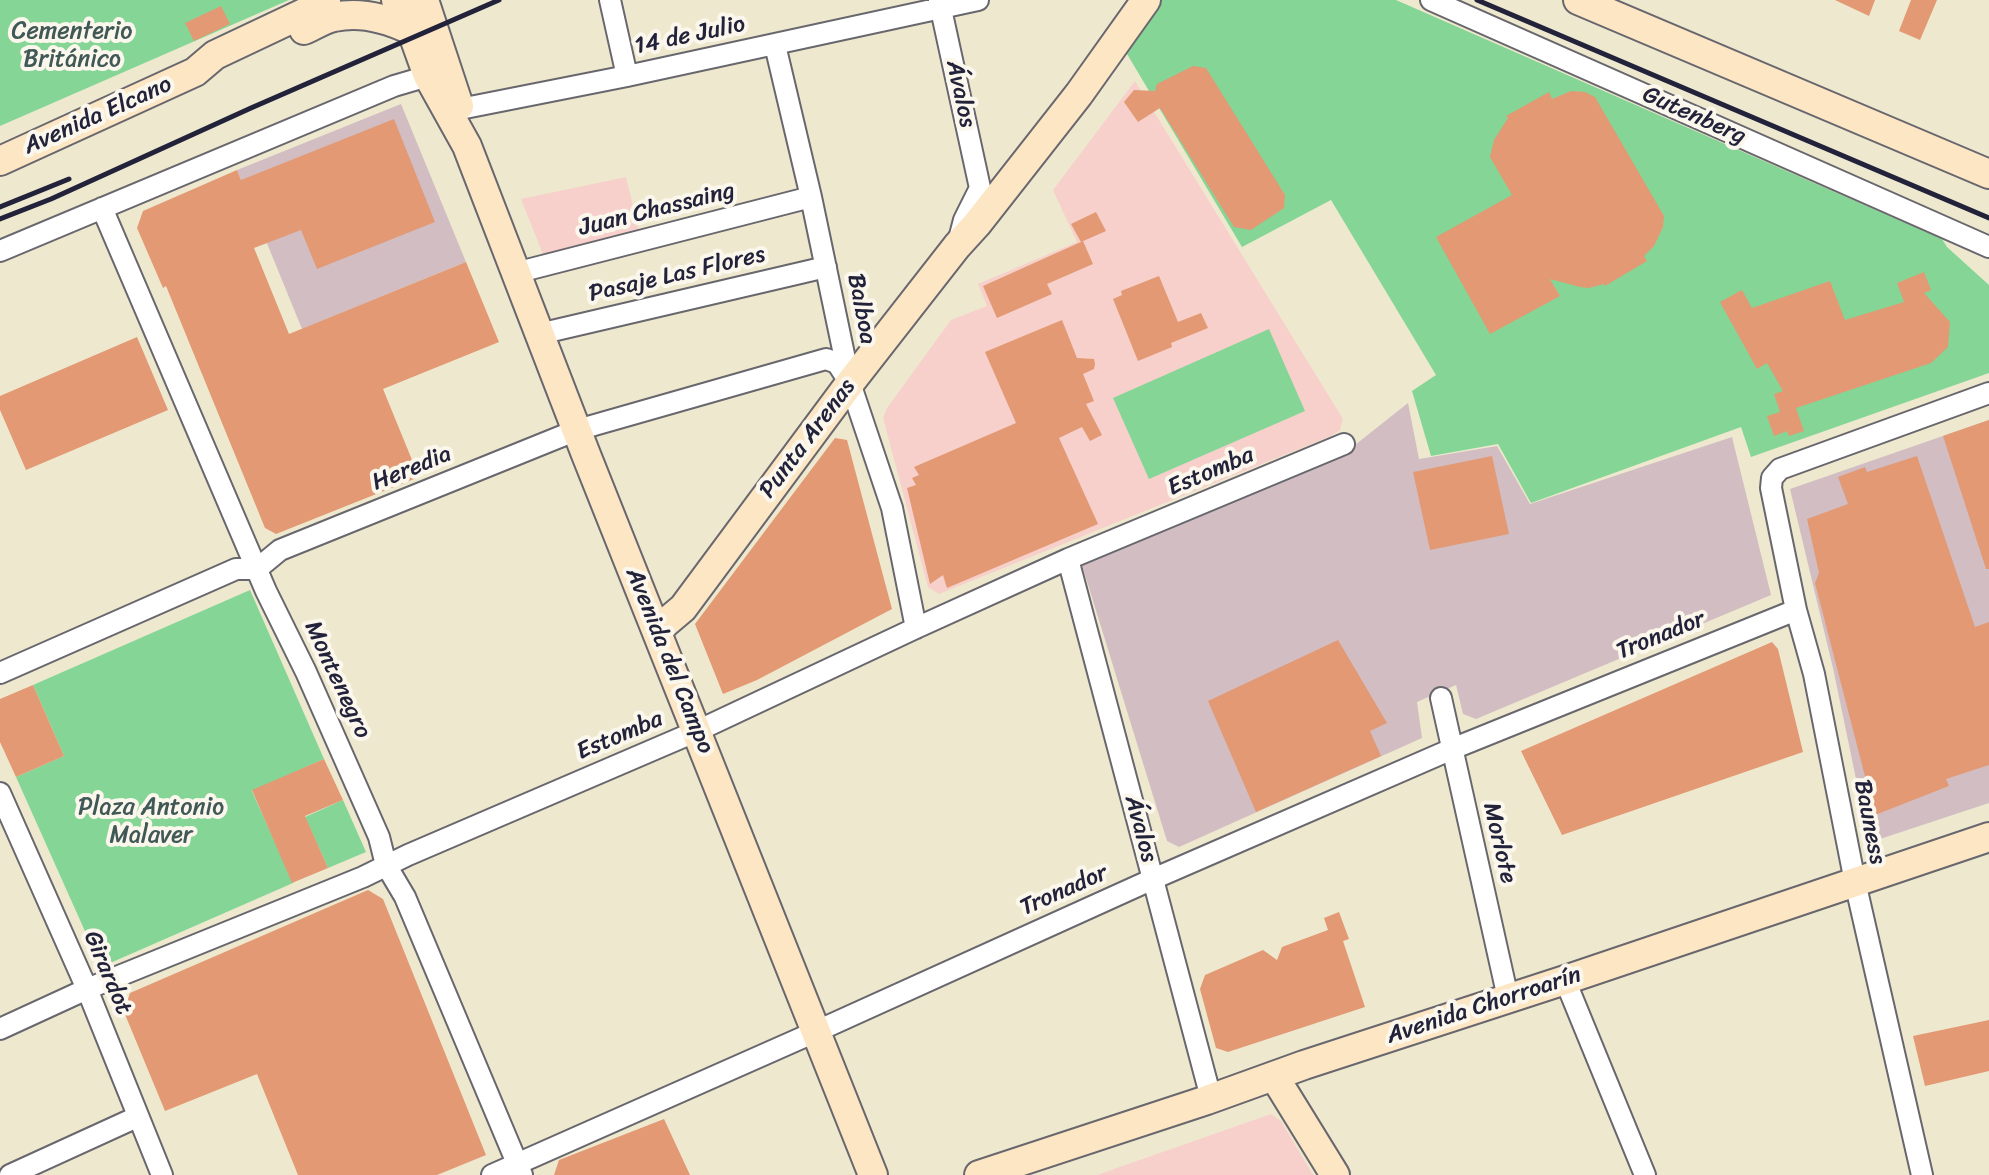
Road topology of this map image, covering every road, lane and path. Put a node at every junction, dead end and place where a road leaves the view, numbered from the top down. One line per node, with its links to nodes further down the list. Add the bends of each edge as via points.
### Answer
1 (357, 0): 10 (main road)
2 (396, 0): 11 (main road, Avenida del Campo)
3 (424, 0): 15 (main road, Avenida del Campo)
4 (610, 0): 14 (street)
5 (978, 0): 9 (street, 14 de Julio)
6 (1146, 0): 23 (main road, Punta Arenas, via 1070,106)
7 (1431, 0): 22 (street, Gutenberg)
8 (1578, 0): 18 (main road)
9 (940, 4): 12 (street, 14 de Julio); 19 (street, Ávalos)
10 (329, 8): 11 (main road, Avenida Elcano); 17 (main road, Avenida Elcano, via 308,11 215,55 195,72)
11 (411, 30): 13 (main road, Avenida del Campo)
12 (775, 45): 14 (street, 14 de Julio); 20 (street, Balboa)
13 (428, 76): 16 (main road, Avenida del Campo); 21 (street)
14 (627, 76): 15 (street, 14 de Julio)
15 (460, 109): 16 (main road, Avenida del Campo)
16 (467, 146): 28 (main road, Avenida del Campo)
17 (0, 161)
18 (1989, 174)
19 (980, 188): 23 (street, Punta Arenas)
20 (811, 197): 27 (street, Balboa); 28 (street, Juan Chassaing)
21 (102, 208): 25 (street); 35 (street, Montenegro)
22 (1957, 232): 24 (street, Gutenberg); 26 (street, Gutenberg)
23 (957, 246): 30 (main road, Punta Arenas)
24 (1989, 247)
25 (0, 251)
26 (1989, 261)
27 (826, 267): 29 (street, Pasaje Las Flores); 30 (street, Balboa)
28 (515, 273): 29 (main road, Avenida del Campo)
29 (539, 334): 32 (main road, Avenida del Campo)
30 (850, 383): 32 (street, Heredia, via 837,363 826,359); 37 (street, Balboa, via 892,508); 38 (main road, Punta Arenas, via 683,608)
31 (1989, 393): 36 (street, Bauness, via 1780,469 1771,488)
32 (577, 430): 35 (street, Heredia, via 280,550); 38 (main road, Avenida del Campo)
33 (1344, 444): 34 (street, Estomba)
34 (1068, 559): 37 (street, Estomba); 46 (street, Ávalos)
35 (257, 569): 39 (street, Heredia, via 236,569); 45 (street, Montenegro, via 379,837)
36 (1796, 610): 42 (street, Tronador); 47 (street, Bauness, via 1814,674)
37 (916, 628): 41 (street, Estomba)
38 (657, 630): 41 (main road, Avenida del Campo)
39 (0, 673)
40 (1441, 698): 42 (street, Morlote)
41 (697, 731): 45 (street, Estomba); 52 (main road, Avenida del Campo)
42 (1452, 749): 46 (street, Tronador); 50 (street, Morlote)
43 (0, 793): 49 (street, Girardot)
44 (1989, 837): 47 (main road, Avenida Chorroarín)
45 (386, 865): 49 (street, Estomba); 56 (street, Montenegro, via 405,897)
46 (1153, 879): 52 (street, Tronador); 54 (street, Ávalos)
47 (1855, 882): 48 (main road, Avenida Chorroarín); 64 (street, Bauness)
48 (1565, 980): 50 (main road, Avenida Chorroarín); 63 (street)
49 (87, 989): 51 (street, Estomba); 55 (street, Girardot)
50 (1508, 998): 53 (main road, Avenida Chorroarín)
51 (0, 1029)
52 (815, 1032): 56 (street, Tronador); 60 (main road, Avenida del Campo)
53 (1274, 1076): 54 (main road, Avenida Chorroarín); 62 (main road)
54 (1211, 1098): 61 (main road, Avenida Chorroarín)
55 (137, 1117): 57 (street); 58 (street, Girardot)
56 (519, 1170): 59 (street, Tronador)
57 (10, 1175)
58 (162, 1175)
59 (492, 1175)
60 (873, 1175)
61 (979, 1175)
62 (1335, 1175)
63 (1645, 1175)
64 (1922, 1175)

